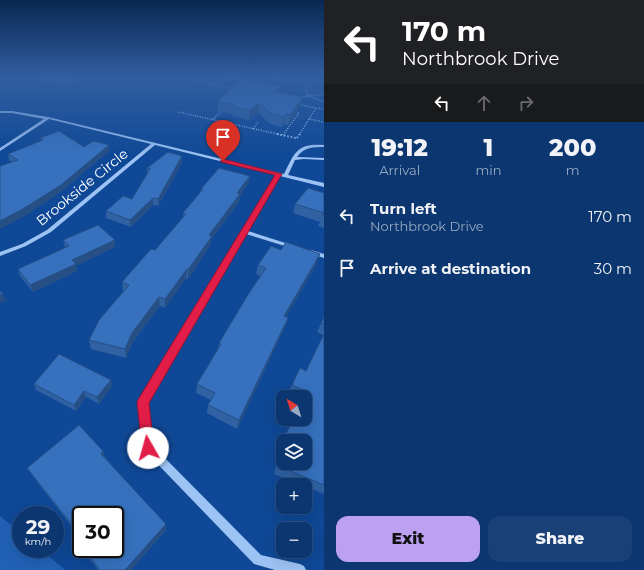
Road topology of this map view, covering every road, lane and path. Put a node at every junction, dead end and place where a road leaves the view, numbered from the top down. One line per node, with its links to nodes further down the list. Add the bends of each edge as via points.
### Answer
1 (296, 104): 2 (path)
2 (316, 108): 3 (path); 9 (path)
3 (324, 109)
4 (0, 112): 8 (street)
5 (178, 112): 10 (path)
6 (221, 112): 10 (path)
7 (296, 112): 16 (path, via 299,113)
8 (48, 118): 19 (street); 21 (street)
9 (309, 119): 12 (path); 17 (path)
10 (212, 120): 13 (path)
11 (258, 122): 14 (path)
12 (324, 122)
13 (231, 124): 14 (path); 15 (path)
14 (253, 128): 16 (path)
15 (224, 132)
16 (283, 135): 17 (path)
17 (296, 138): 18 (path)
18 (302, 142)
19 (154, 144): 24 (street); 28 (street, Brookside Circle, via 49,231 24,245)
20 (324, 146): 22 (street, via 305,147 299,150)
21 (0, 150)
22 (294, 159): 23 (street); 25 (street)
23 (324, 159)
24 (279, 174): 25 (street); 27 (street)
25 (285, 176): 26 (street)
26 (324, 186)
27 (244, 232): 29 (street); 30 (street, via 143,402 148,448 258,560)
28 (0, 254)
29 (324, 256)
30 (300, 570)

